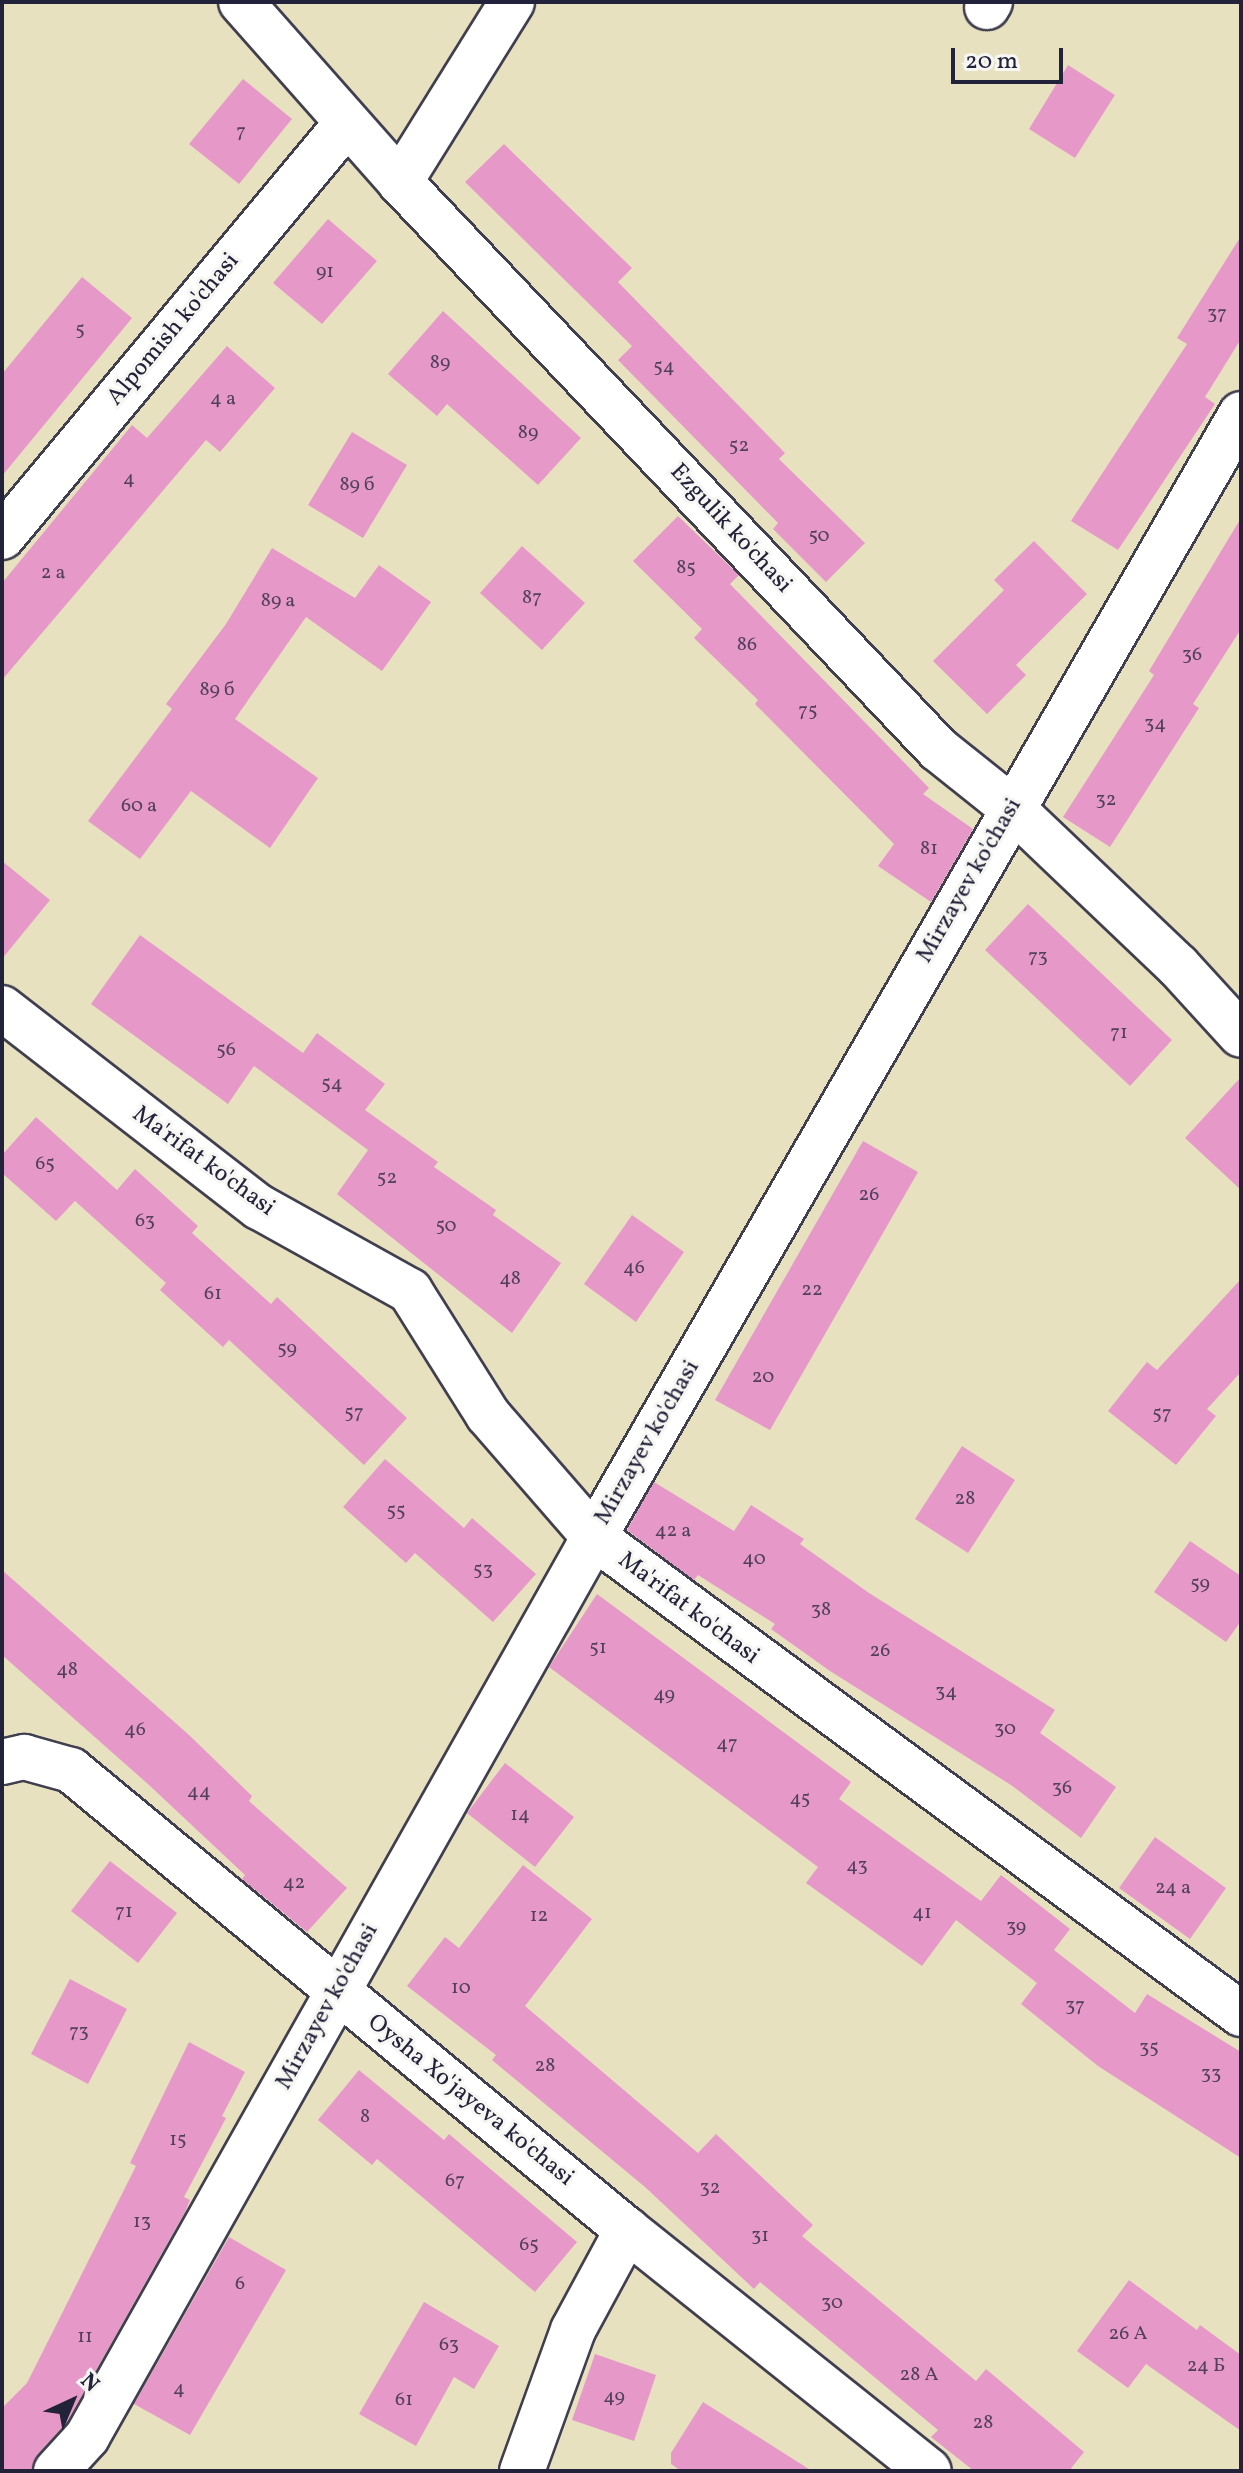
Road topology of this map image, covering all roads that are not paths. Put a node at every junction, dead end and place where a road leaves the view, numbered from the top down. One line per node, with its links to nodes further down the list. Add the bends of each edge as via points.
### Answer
1 (241, 2): 3 (street, Ezgulik ko'chasi)
2 (512, 2): 4 (street)
3 (346, 124): 4 (street, Ezgulik ko'chasi); 6 (street, Alpomish ko'chasi)
4 (400, 182): 7 (street, Ezgulik ko'chasi, via 938,749)
5 (1241, 414): 7 (street, Mirzayev ko'chasi)
6 (2, 537)
7 (1012, 808): 9 (street, Ezgulik ko'chasi, via 1178,966); 10 (street, Mirzayev ko'chasi)
8 (2, 1008): 10 (street, Ma'rifat ko'chasi, via 259,1207 410,1291 488,1415)
9 (1241, 1035)
10 (594, 1537): 12 (street, Mirzayev ko'chasi); 13 (street, Ma'rifat ko'chasi)
11 (2, 1762): 12 (street, Oysha Xo'jayeva ko'chasi, via 24,1757 71,1770)
12 (336, 1992): 14 (street, Oysha Xo'jayeva ko'chasi); 15 (street, Mirzayev ko'chasi, via 87,2437)
13 (1241, 2014)
14 (627, 2230): 16 (street, via 573,2330); 17 (street, Oysha Xo'jayeva ko'chasi)
15 (56, 2471)
16 (522, 2471)
17 (929, 2471)

